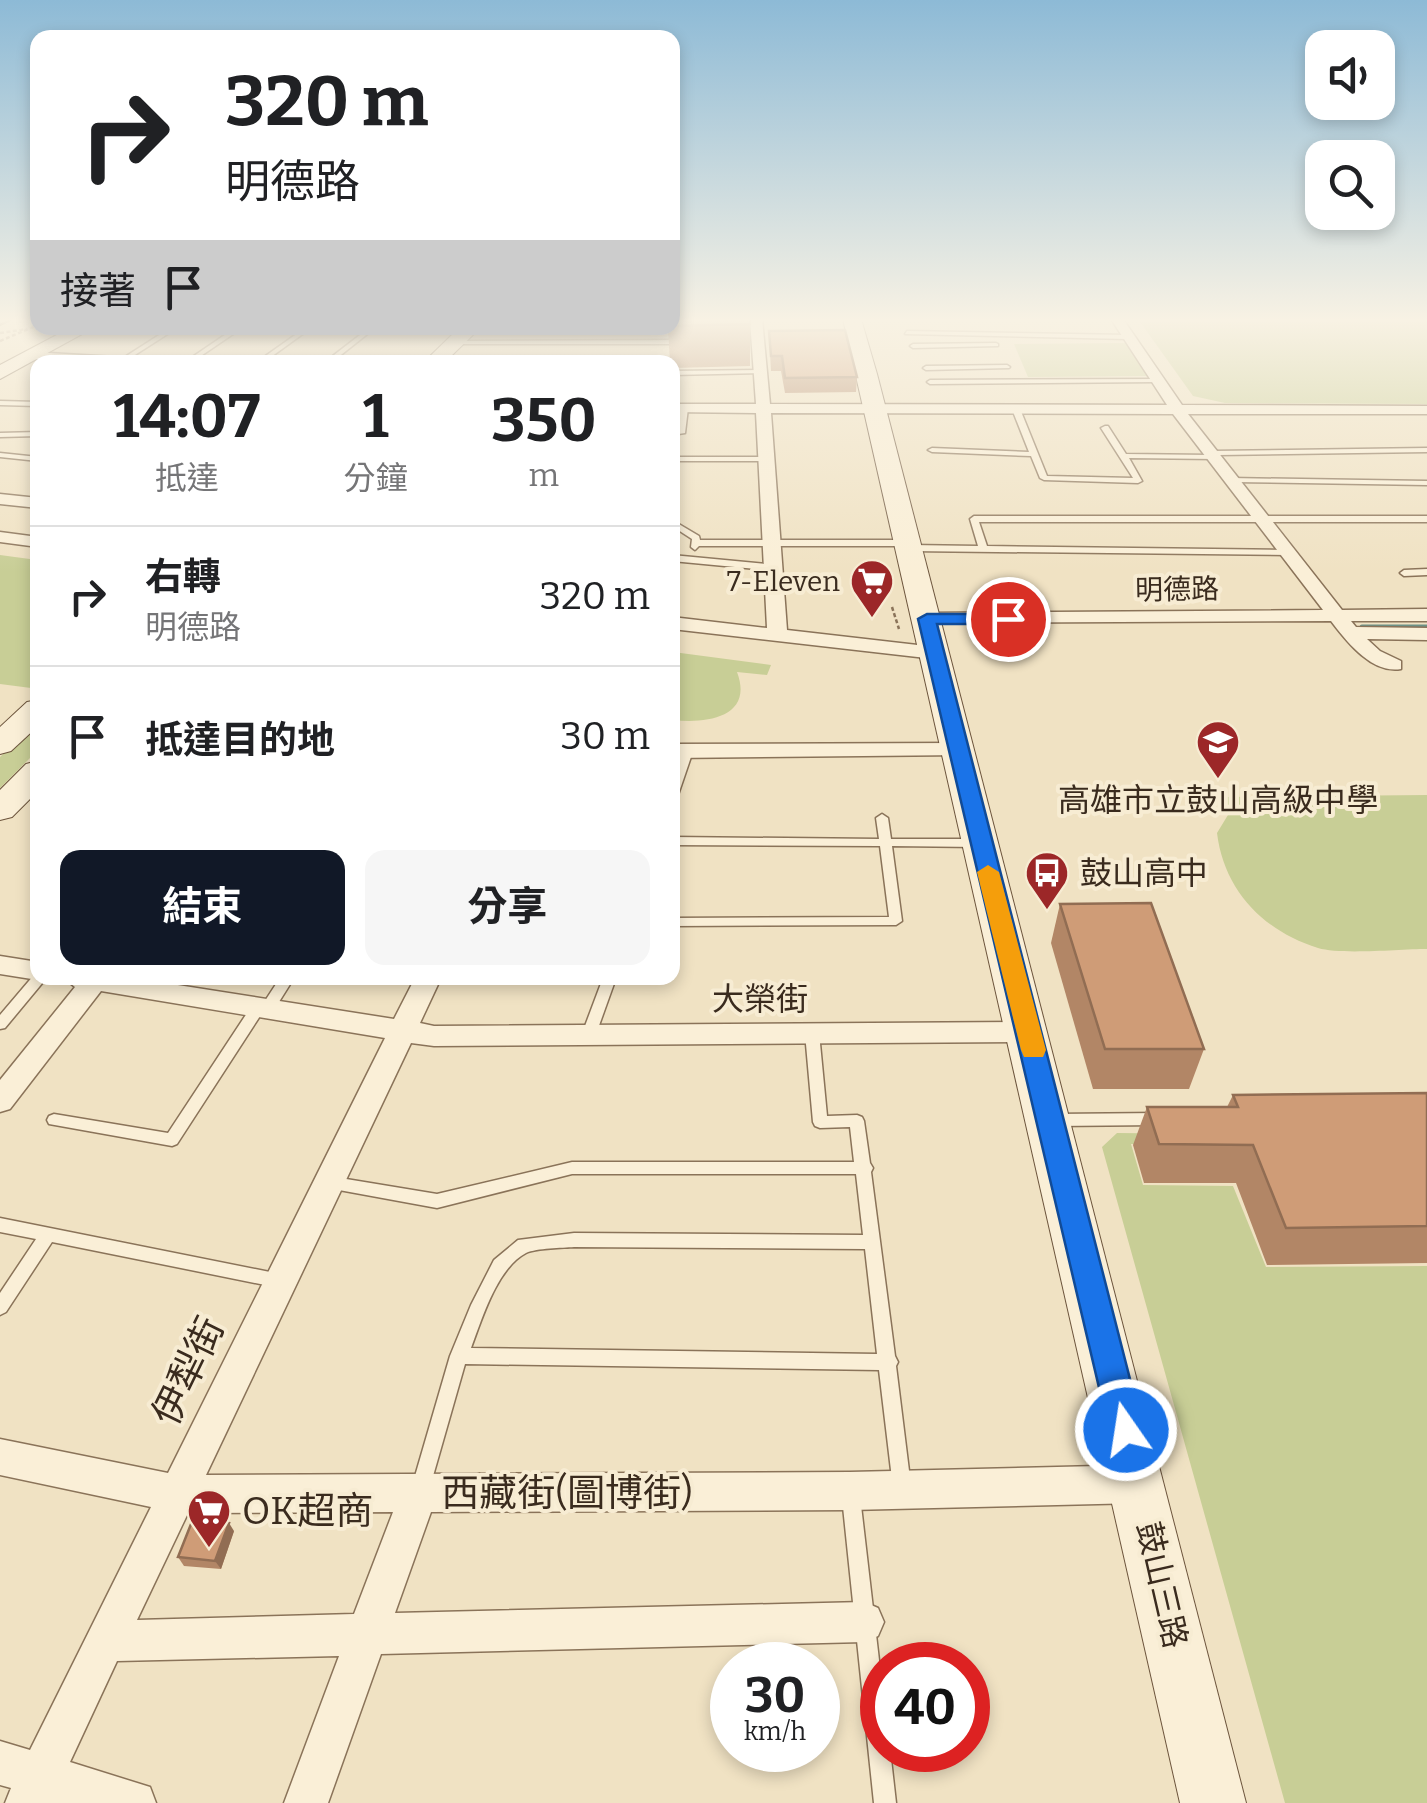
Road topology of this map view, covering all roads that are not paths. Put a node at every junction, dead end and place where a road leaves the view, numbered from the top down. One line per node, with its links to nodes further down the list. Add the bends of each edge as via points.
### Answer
1 (764, 403): 5 (street)
2 (875, 403): 6 (street, 鼓山三路)
3 (1173, 403): 8 (street)
4 (680, 408): 5 (street)
5 (765, 408): 6 (street); 21 (street)
6 (876, 408): 7 (street); 33 (street, 鼓山三路)
7 (1016, 409): 8 (street); 15 (lane)
8 (1178, 410): 9 (street); 17 (street)
9 (1427, 410)
10 (1105, 428): 18 (lane)
11 (30, 435): 12 (lane)
12 (0, 438)
13 (932, 450): 15 (lane)
14 (1427, 450): 17 (lane)
15 (1034, 454): 18 (lane, via 1044,478 1138,481)
16 (0, 455): 19 (lane)
17 (1215, 455): 18 (lane); 22 (street)
18 (1124, 456)
19 (30, 458)
20 (680, 459): 21 (lane)
21 (766, 459): 32 (street)
22 (1232, 480): 23 (lane); 27 (street)
23 (1427, 483)
24 (0, 499): 25 (street)
25 (30, 502)
26 (1427, 519): 27 (lane)
27 (1262, 520): 34 (lane, via 974,519); 35 (street)
28 (680, 527): 31 (lane)
29 (0, 538): 30 (street)
30 (30, 541)
31 (696, 543): 32 (lane); 37 (lane)
32 (774, 543): 33 (lane); 38 (street)
33 (909, 545): 34 (lane); 43 (street, 鼓山三路)
34 (983, 549): 35 (lane)
35 (1288, 552): 42 (street)
36 (680, 559): 37 (lane)
37 (694, 560): 38 (lane)
38 (776, 568): 47 (street)
39 (1427, 572): 40 (lane)
40 (1404, 573)
41 (1427, 614): 42 (street, 明德路)
42 (1335, 615): 43 (street, 明德路); 45 (street)
43 (927, 619): 48 (street, 鼓山三路)
44 (680, 625): 47 (street)
45 (1350, 633): 46 (street); 49 (street)
46 (1427, 634)
47 (777, 636): 48 (street)
48 (936, 653): 52 (street, 鼓山三路)
49 (1394, 665)
50 (30, 716): 51 (street)
51 (0, 744)
52 (956, 750): 53 (street); 59 (street, 鼓山三路)
53 (680, 751)
54 (30, 779): 55 (street)
55 (0, 809)
56 (882, 818): 57 (lane)
57 (885, 840): 58 (lane); 59 (lane); 60 (lane, via 896,921)
58 (680, 841)
59 (980, 843): 72 (street, 鼓山三路)
60 (680, 922)
61 (0, 965): 62 (street)
62 (30, 972)
63 (30, 985): 70 (lane)
64 (82, 985): 75 (street)
65 (168, 985): 69 (street, 大榮街)
66 (281, 985): 69 (lane)
67 (425, 985): 71 (street, 伊犁街)
68 (607, 985): 74 (lane)
69 (263, 1008): 71 (street, 大榮街); 77 (lane, via 172,1140)
70 (0, 1024)
71 (402, 1031): 74 (street, 大榮街); 80 (street, 伊犁街)
72 (1029, 1032): 73 (street, 大榮街); 78 (street, 鼓山三路)
73 (812, 1033): 74 (street, 大榮街); 79 (lane, via 820,1122 857,1121)
74 (589, 1034)
75 (0, 1101)
76 (1170, 1119): 78 (lane)
77 (54, 1120)
78 (1051, 1120): 89 (street, 鼓山三路)
79 (865, 1168): 80 (lane, via 572,1168 437,1200); 83 (lane)
80 (328, 1182): 84 (street, 伊犁街)
81 (0, 1224): 82 (lane)
82 (47, 1236): 84 (lane); 85 (lane)
83 (871, 1242): 86 (lane, via 524,1245 500,1265); 87 (lane)
84 (280, 1281): 92 (street, 伊犁街)
85 (0, 1307)
86 (459, 1356): 87 (lane); 93 (lane)
87 (888, 1362): 90 (lane)
88 (0, 1457): 92 (street, 西藏街(圖博街))
89 (1139, 1484): 90 (street, 西藏街(圖博街)); 101 (street, 鼓山三路)
90 (902, 1490): 91 (street, 西藏街(圖博街))
91 (850, 1491): 93 (street, 西藏街(圖博街)); 94 (lane)
92 (176, 1494): 93 (street, 西藏街(圖博街)); 96 (street, 伊犁街)
93 (418, 1495): 95 (street)
94 (864, 1622): 95 (street); 100 (lane)
95 (370, 1632): 96 (street); 99 (street)
96 (105, 1641): 97 (street, 伊犁街)
97 (23, 1780): 98 (street)
98 (134, 1803)
99 (306, 1803)
100 (884, 1803)
101 (1214, 1803)

